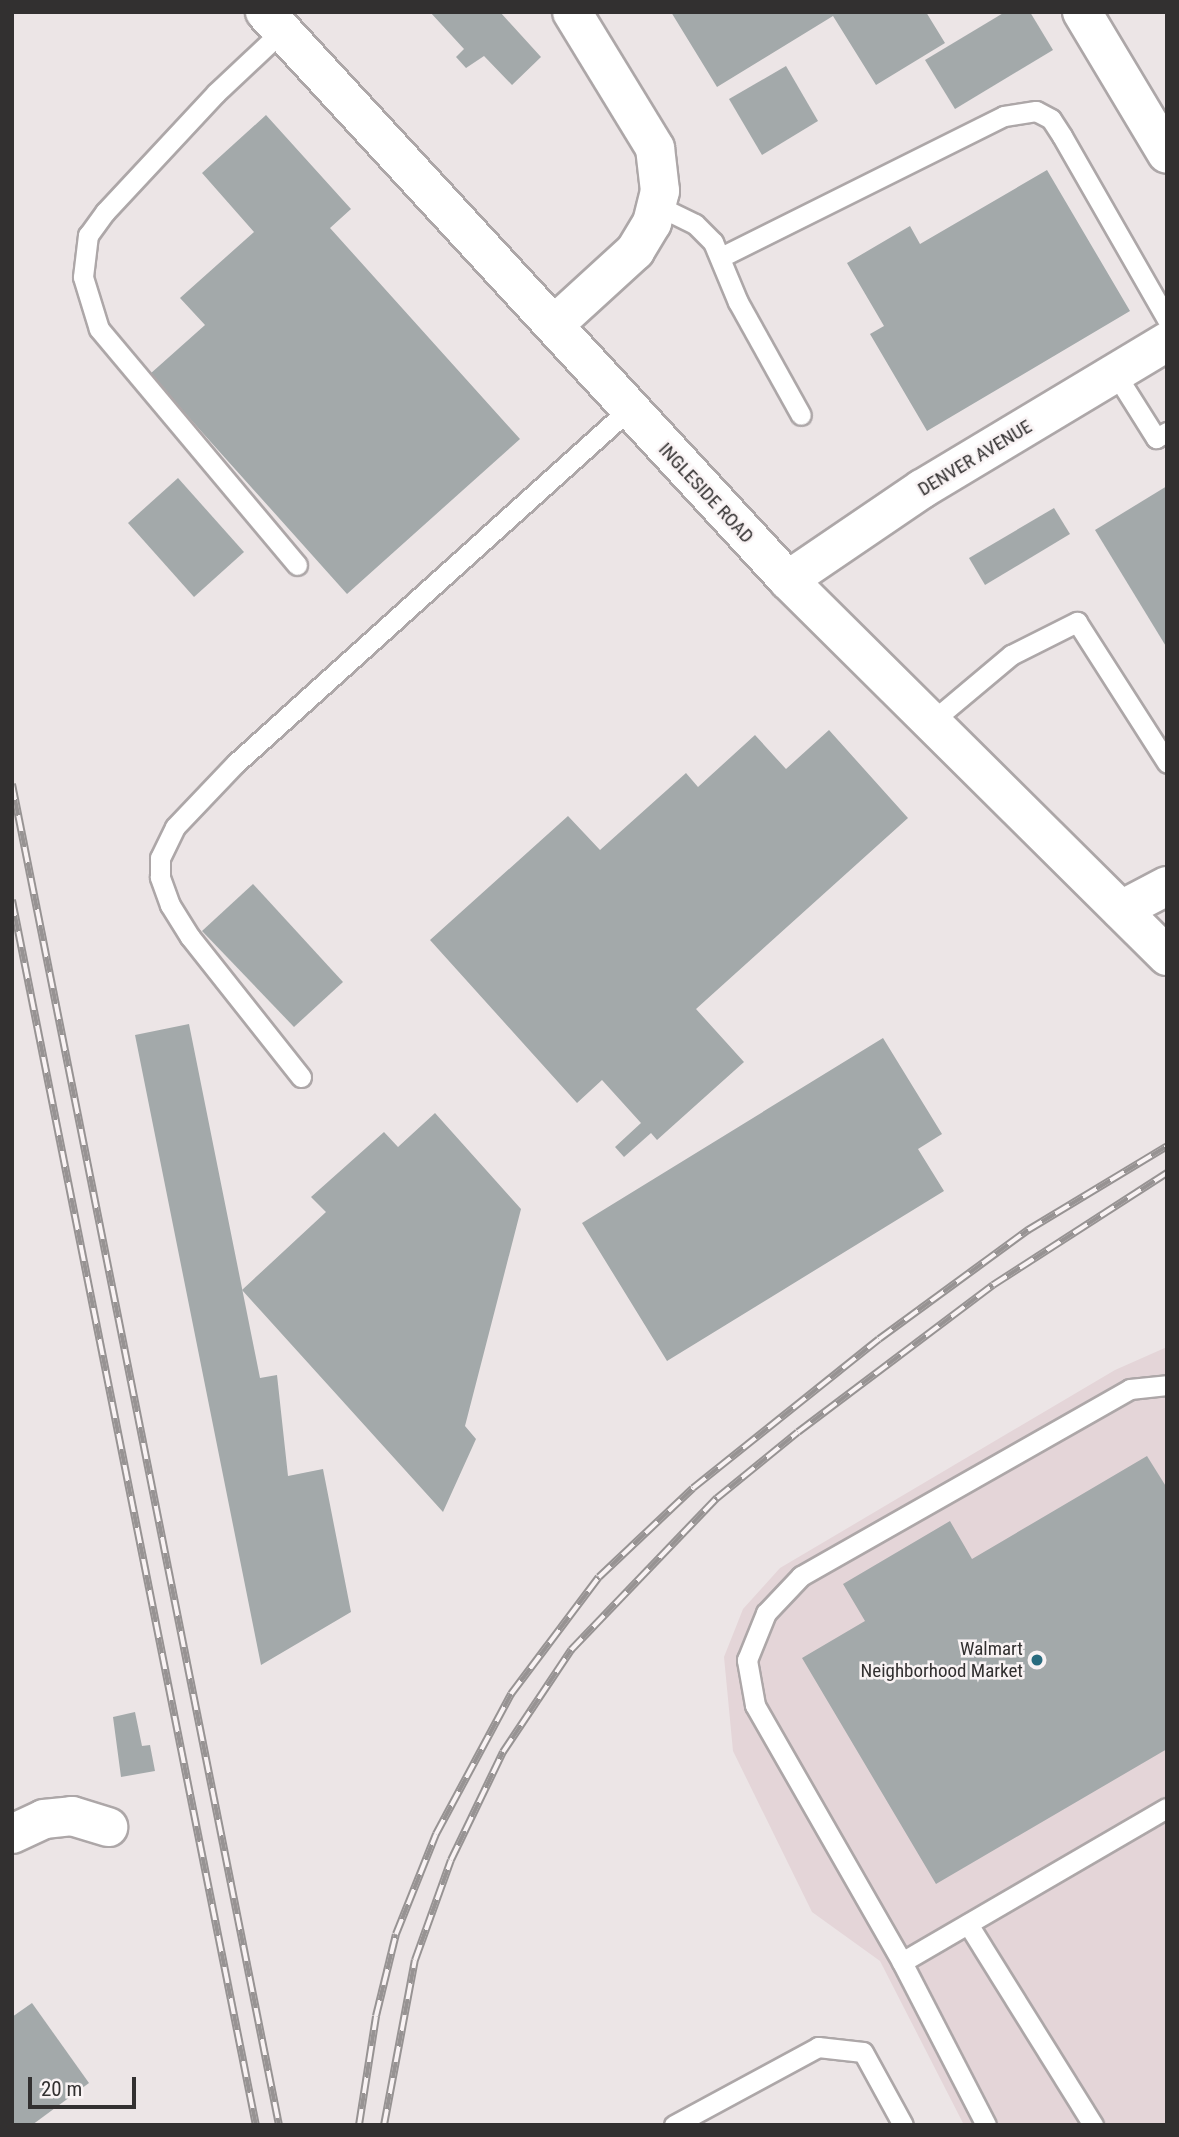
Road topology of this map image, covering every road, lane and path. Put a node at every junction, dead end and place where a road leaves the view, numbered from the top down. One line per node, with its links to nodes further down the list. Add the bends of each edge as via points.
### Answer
1 (572, 12): 5 (street, via 655,148 660,191)
2 (1082, 12): 4 (street)
3 (274, 21): 8 (street, INGLESIDE ROAD); 14 (lane, via 216,93 105,212 88,235 83,277 99,328)
4 (1167, 154)
5 (656, 205): 6 (lane, via 695,224); 8 (street, via 635,251)
6 (721, 257): 7 (lane, via 1004,117 1036,110 1051,119 1062,136); 12 (lane, via 738,302)
7 (1167, 319)
8 (554, 325): 11 (street, INGLESIDE ROAD)
9 (1167, 342): 10 (street, DENVER AVENUE)
10 (1115, 373): 13 (lane, via 1156,438); 15 (street, DENVER AVENUE, via 922,489)
11 (628, 410): 15 (street, INGLESIDE ROAD); 21 (lane, via 236,763 175,827 160,858 160,877 170,905)
12 (801, 415)
13 (1167, 432)
14 (297, 565)
15 (788, 580): 16 (street, INGLESIDE ROAD)
16 (930, 723): 17 (lane, via 1011,655 1077,622); 19 (street, INGLESIDE ROAD)
17 (1167, 763)
18 (1167, 886): 19 (street)
19 (1121, 910): 20 (street, INGLESIDE ROAD)
20 (1167, 956)
21 (301, 1077)
22 (1167, 1385): 27 (lane, via 1130,1389 860,1542 802,1576 766,1613 747,1660 755,1705)
23 (1167, 1808): 26 (lane)
24 (108, 1827): 25 (street, via 72,1816 44,1819)
25 (12, 1834)
26 (968, 1924): 27 (lane); 31 (lane)
27 (902, 1962): 30 (lane)
28 (674, 2125): 29 (lane, via 818,2047 863,2052)
29 (903, 2125)
30 (986, 2125)
31 (1093, 2125)

